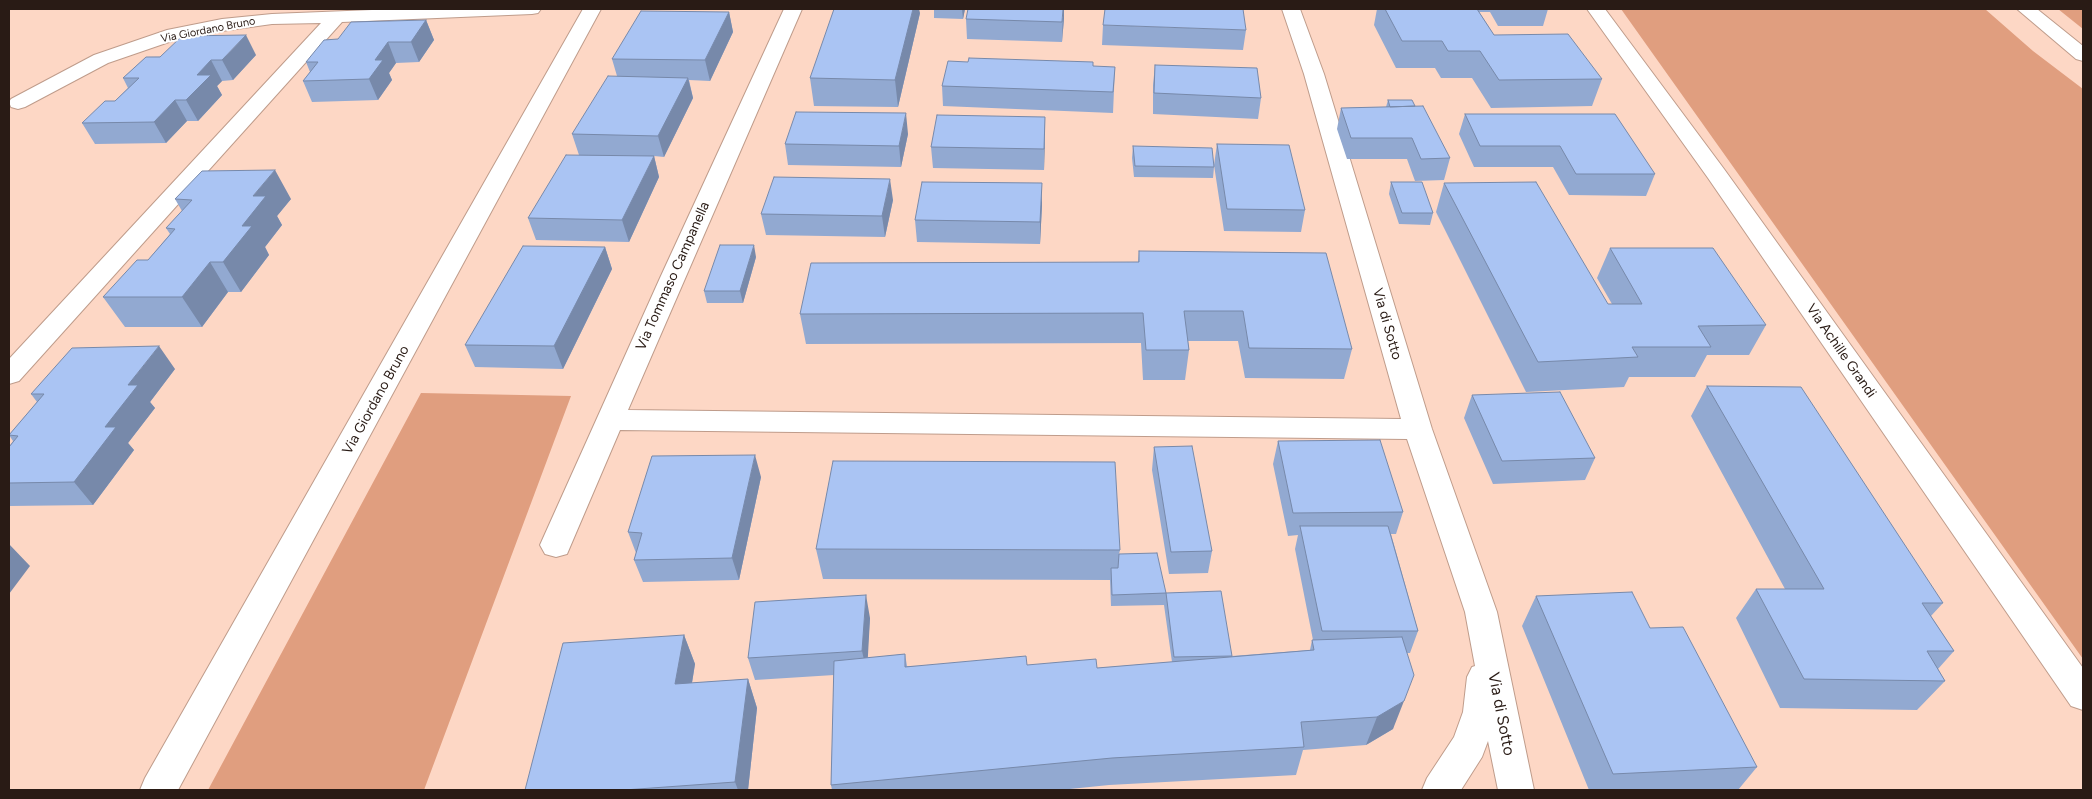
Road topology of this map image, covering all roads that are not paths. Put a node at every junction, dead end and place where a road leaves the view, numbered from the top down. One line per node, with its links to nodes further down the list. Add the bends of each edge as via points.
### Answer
1 (532, 9): 7 (street, Via Giordano Bruno)
2 (592, 9): 16 (street, Via Giordano Bruno)
3 (793, 9): 11 (street, Via Tommaso Campanella)
4 (1291, 9): 12 (street, Via di Sotto, via 1314,74)
5 (1596, 9): 15 (street, Via Achille Grandi)
6 (2026, 9): 8 (street)
7 (337, 16): 9 (street, Via Giordano Bruno, via 272,18 168,36 101,59); 10 (street)
8 (2083, 55)
9 (18, 103)
10 (9, 375)
11 (610, 420): 12 (street); 13 (street, Via Tommaso Campanella)
12 (1418, 429): 14 (street, Via di Sotto, via 1481,612)
13 (556, 545)
14 (1486, 638): 17 (street, Via di Sotto, via 1481,712 1469,745); 18 (street, Via di Sotto)
15 (2083, 694)
16 (158, 790)
17 (1440, 790)
18 (1516, 790)

